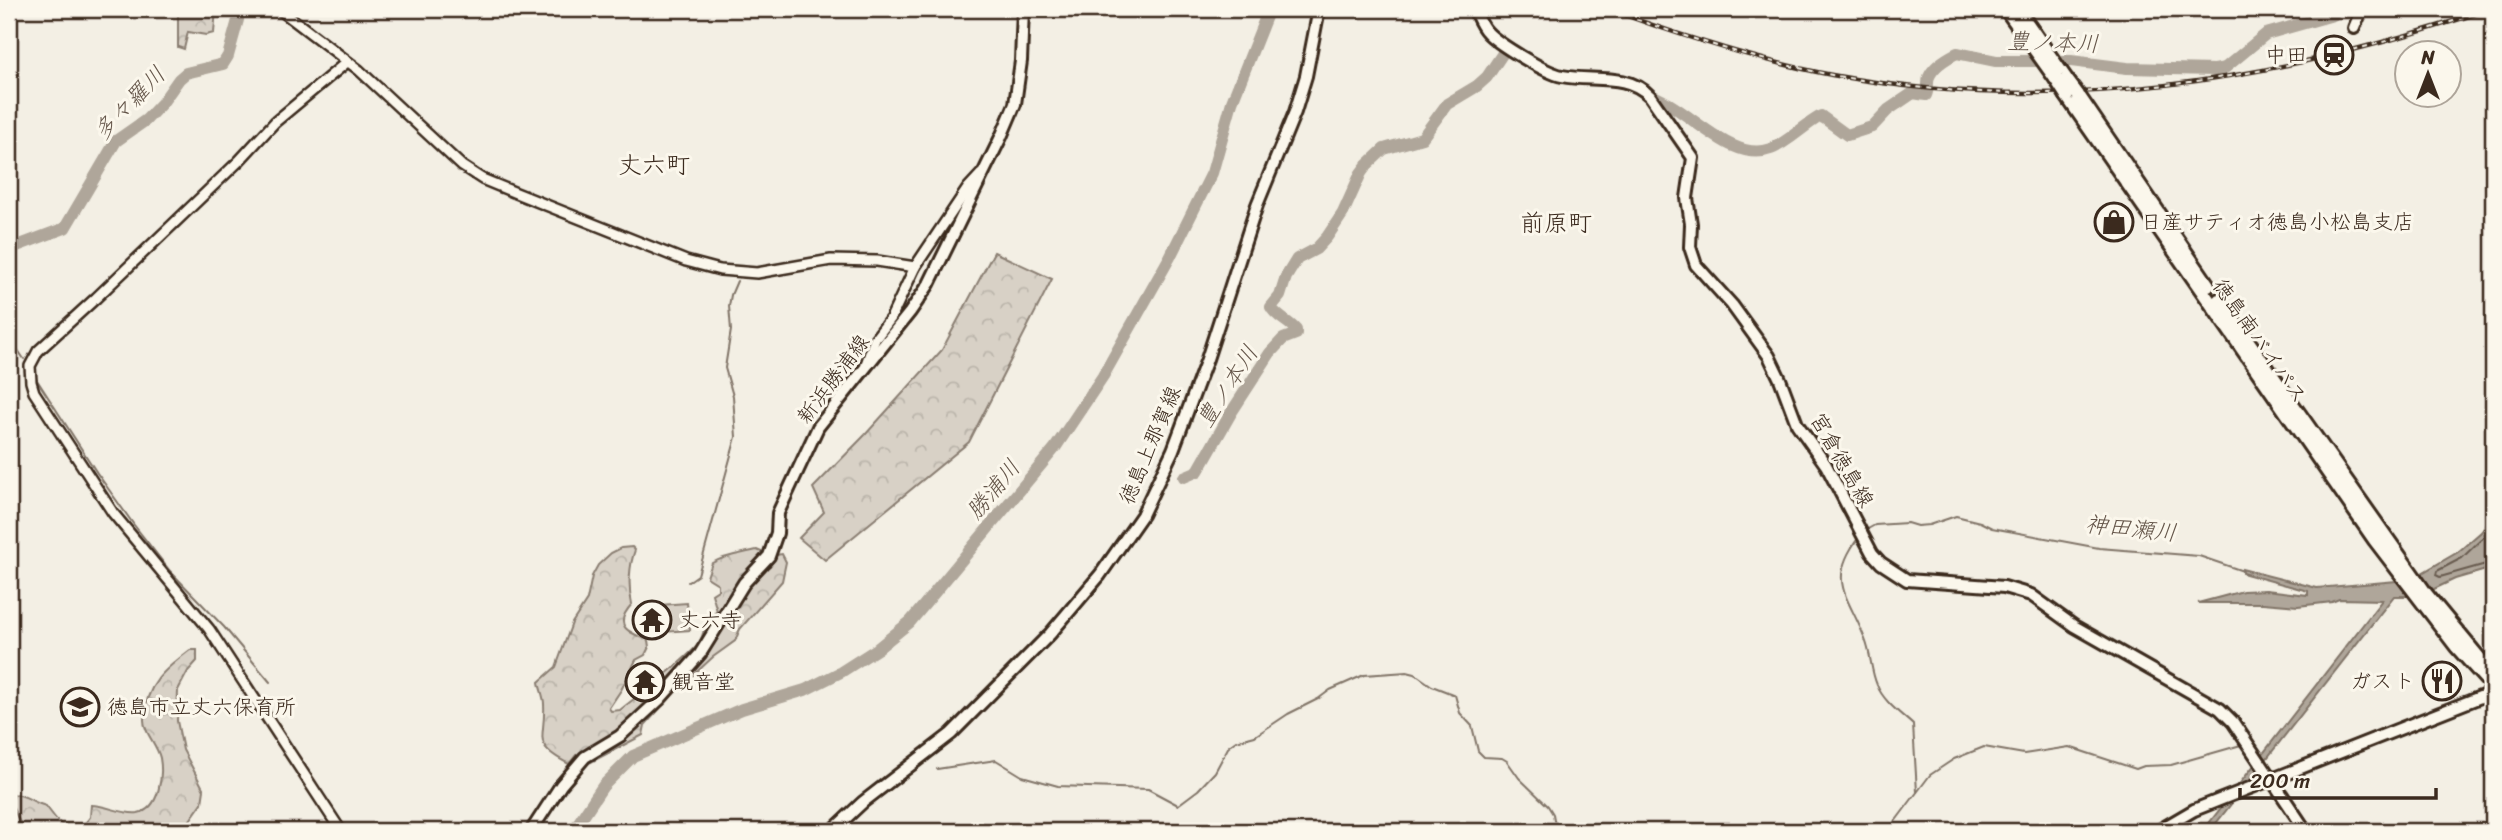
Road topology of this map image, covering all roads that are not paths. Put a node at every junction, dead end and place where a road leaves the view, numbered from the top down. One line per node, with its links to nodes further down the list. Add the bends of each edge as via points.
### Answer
1 (279, 9): 9 (street)
2 (1023, 9): 11 (main road, 新浜勝浦線, via 1015,104)
3 (1319, 9): 20 (main road, 徳島上那賀線, via 1295,112 1257,205 1173,450 1142,515 1050,634 951,734)
4 (1474, 9): 17 (main road, 宮倉徳島線, via 1489,34 1542,68 1560,76 1619,80 1650,96 1693,158 1687,198 1690,247 1696,265 1769,356 1797,424 1881,563 1907,580 2004,587 2031,595 2220,709)
5 (2006, 9): 10 (highway, 徳島南バイパス)
6 (2017, 9): 10 (highway, 徳島南バイパス)
7 (2359, 9): 8 (main road)
8 (2354, 28)
9 (347, 62): 12 (street, via 439,147 482,179 704,267 757,272 851,259); 18 (street, via 275,122 38,351 30,366 34,392 113,513 209,629)
10 (2061, 79): 14 (highway, 徳島南バイパス, bridge)
11 (985, 171): 12 (street, via 968,188); 13 (main road, 新浜勝浦線, via 929,284)
12 (915, 267): 13 (street, via 891,318 875,339)
13 (865, 367): 19 (main road, 新浜勝浦線, via 818,427 778,513 769,556 744,583 707,645 620,736 585,757)
14 (2421, 595): 15 (highway, 徳島南バイパス); 16 (highway, 徳島南バイパス)
15 (2493, 674)
16 (2493, 690): 17 (main road)
17 (2272, 781): 21 (main road, via 2194,810); 22 (main road, 宮倉徳島線)
18 (341, 831)
19 (531, 831)
20 (832, 831)
21 (2158, 831)
22 (2306, 831)

